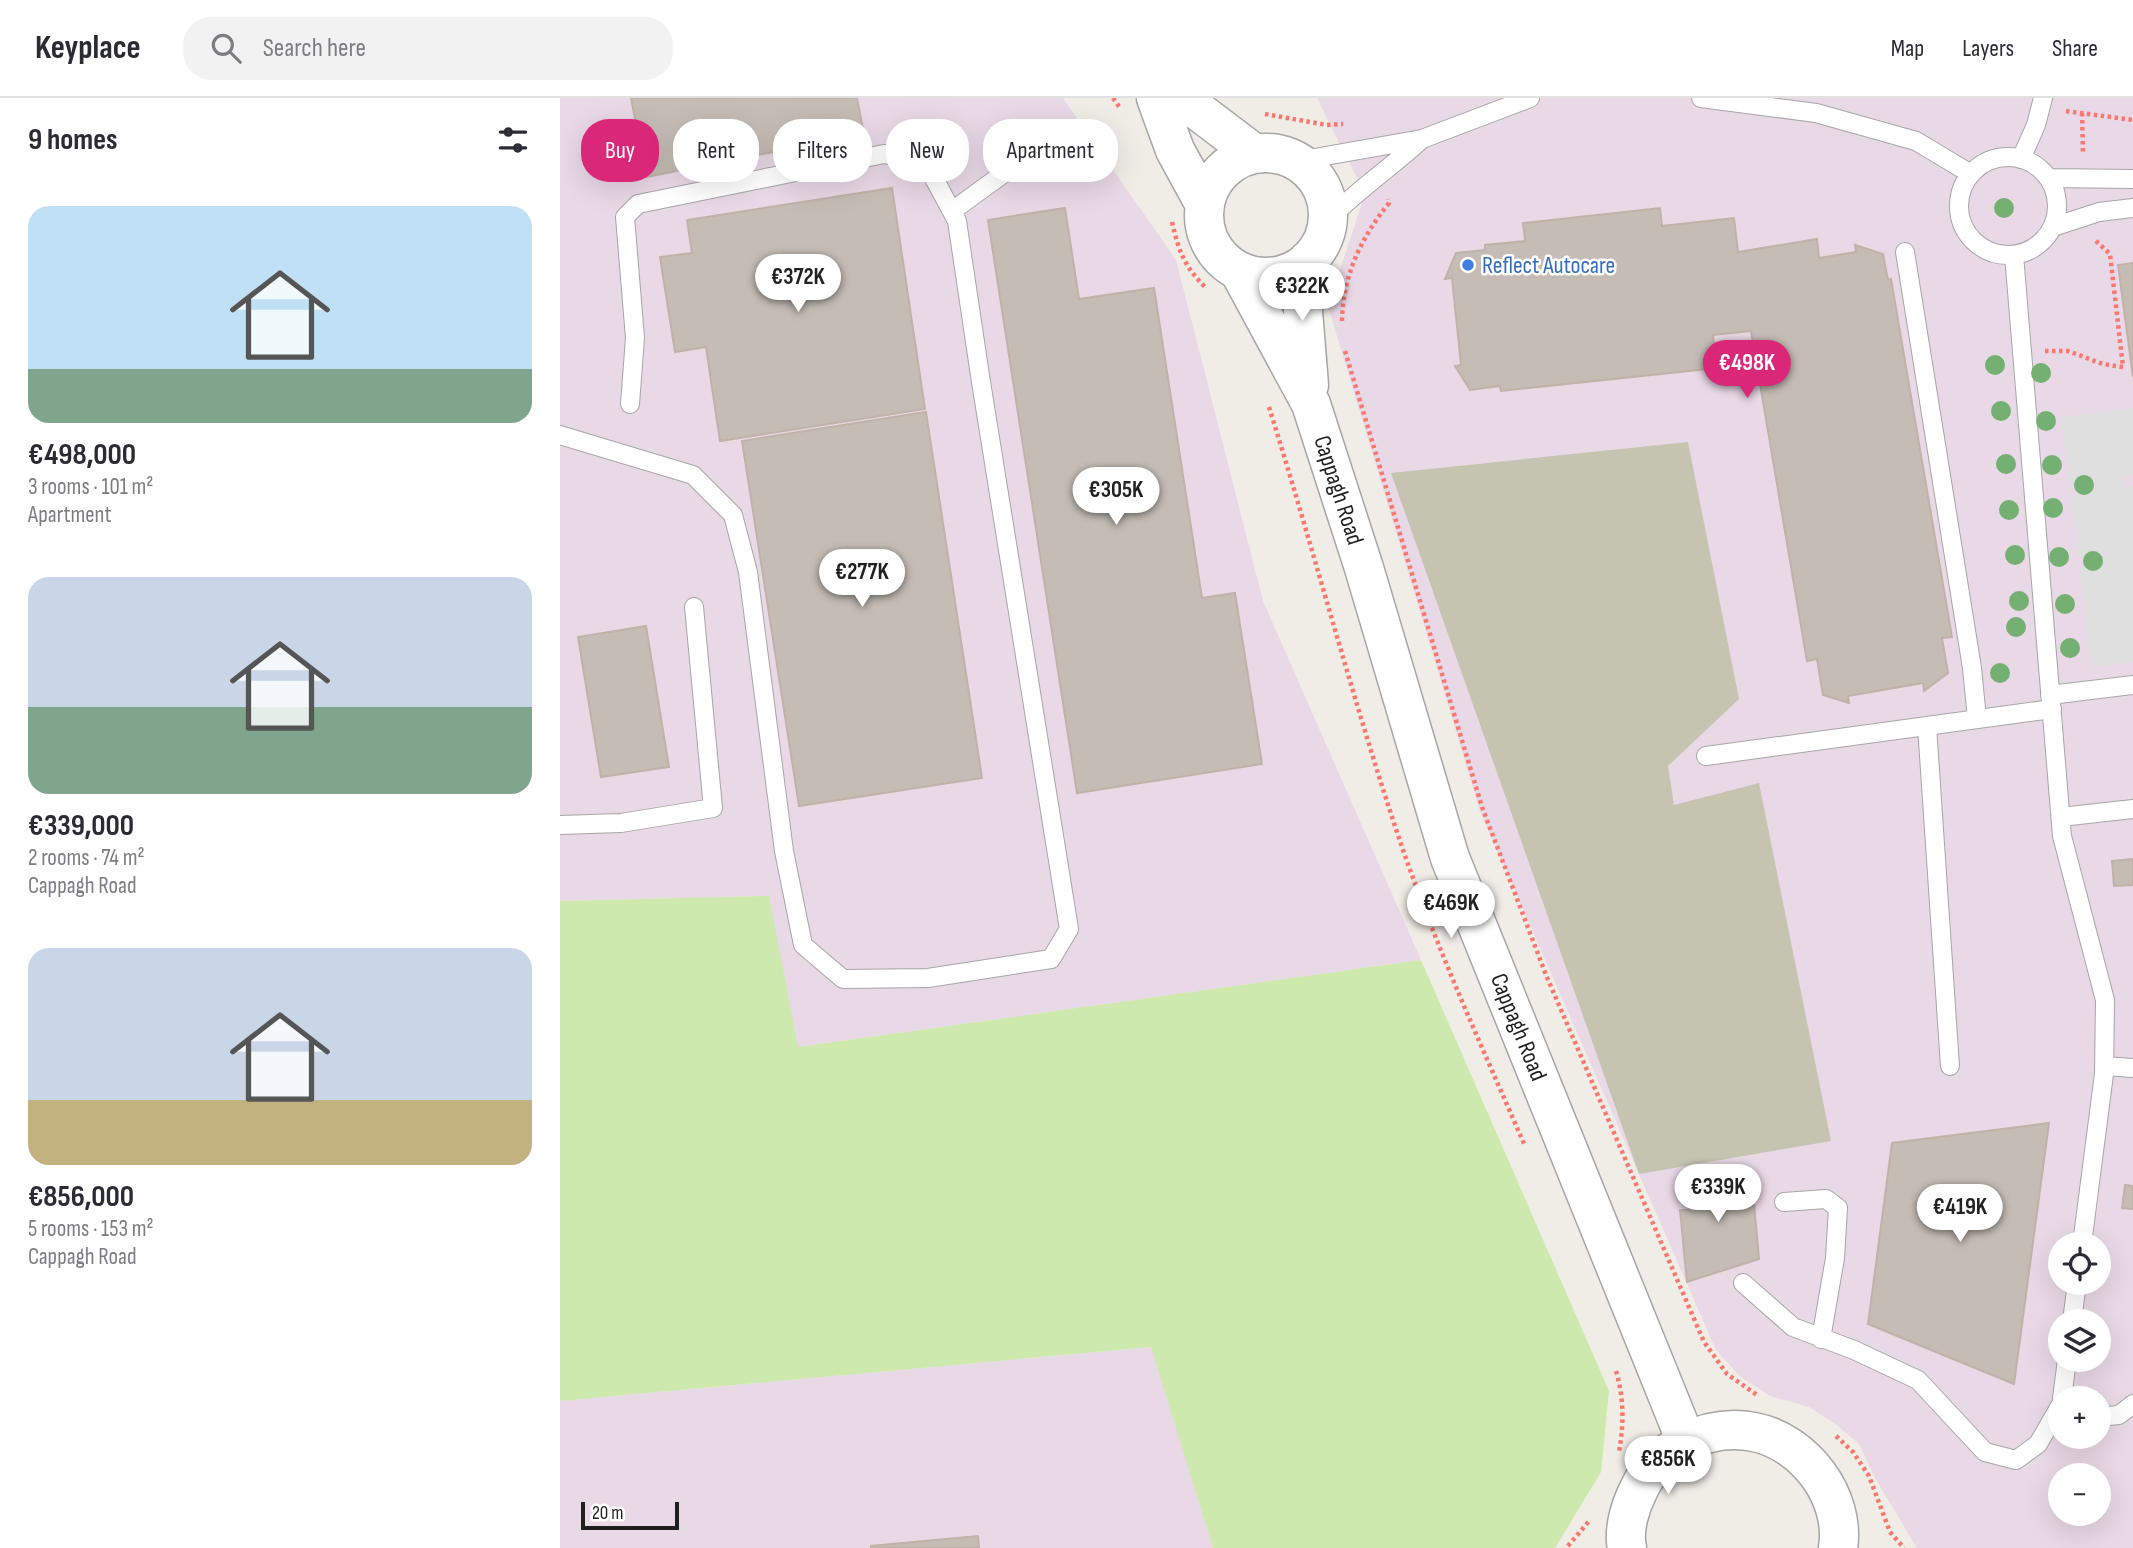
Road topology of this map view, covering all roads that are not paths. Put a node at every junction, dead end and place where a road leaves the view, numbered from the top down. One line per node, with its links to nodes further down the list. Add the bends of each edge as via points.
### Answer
1 (1156, 98): 14 (street, Cappagh Road, via 1175,150)
2 (1181, 98): 7 (street)
3 (1530, 98): 6 (lane)
4 (1701, 98): 10 (lane, via 1816,113 1916,141)
5 (2041, 103): 8 (lane)
6 (1422, 139): 9 (lane); 17 (lane)
7 (1255, 154): 9 (street, via 1273,153); 14 (street, via 1223,170)
8 (2021, 159): 10 (lane, via 1994,159); 11 (lane)
9 (1297, 162): 17 (street, via 1318,181)
10 (1971, 174): 20 (lane, via 1960,197 1961,221 1981,247)
11 (2049, 178): 12 (lane); 18 (lane, via 2056,193)
12 (2133, 179)
13 (992, 182): 16 (lane)
14 (1205, 205): 22 (street, Cappagh Road, via 1211,243)
15 (2133, 208): 18 (lane, via 2099,212)
16 (952, 211): 23 (lane, via 930,171 917,159 884,154 638,204 625,217 635,338); 25 (lane, via 1069,929 1051,959 928,978 843,979 803,946 784,851 748,572 733,515 693,475)
17 (1328, 220): 21 (street, Cappagh Road, via 1324,239)
18 (2053, 227): 20 (lane, via 2044,241)
19 (1905, 253): 29 (lane)
20 (2014, 255): 28 (lane)
21 (1308, 260): 22 (street, via 1278,275); 24 (street, Cappagh Road, via 1303,311)
22 (1239, 271): 24 (street, Cappagh Road)
23 (630, 404)
24 (1311, 404): 45 (street, Cappagh Road, via 1450,858)
25 (560, 435)
26 (694, 607): 34 (lane, via 713,808 621,823)
27 (2133, 685): 28 (lane)
28 (2051, 702): 29 (lane); 33 (lane)
29 (1978, 719): 30 (lane)
30 (1927, 726): 31 (lane); 35 (lane)
31 (1706, 756)
32 (2133, 809): 33 (lane)
33 (2061, 817): 36 (lane, via 2105,1000)
34 (560, 825)
35 (1950, 1066)
36 (2104, 1066): 37 (lane); 39 (lane)
37 (2133, 1068)
38 (1784, 1202): 41 (lane, via 1826,1199 1838,1208)
39 (2083, 1232)
40 (1742, 1283): 41 (lane, via 1793,1326)
41 (1821, 1339): 44 (lane, via 1918,1380 1985,1452 2016,1460 2038,1444)
42 (2133, 1404): 43 (lane)
43 (2111, 1416)
44 (2048, 1429)
45 (1686, 1441): 46 (street, via 1662,1457 1643,1479 1630,1506); 47 (street, via 1722,1431 1755,1432 1790,1447 1819,1474 1834,1504)
46 (1627, 1548)
47 (1838, 1548)

